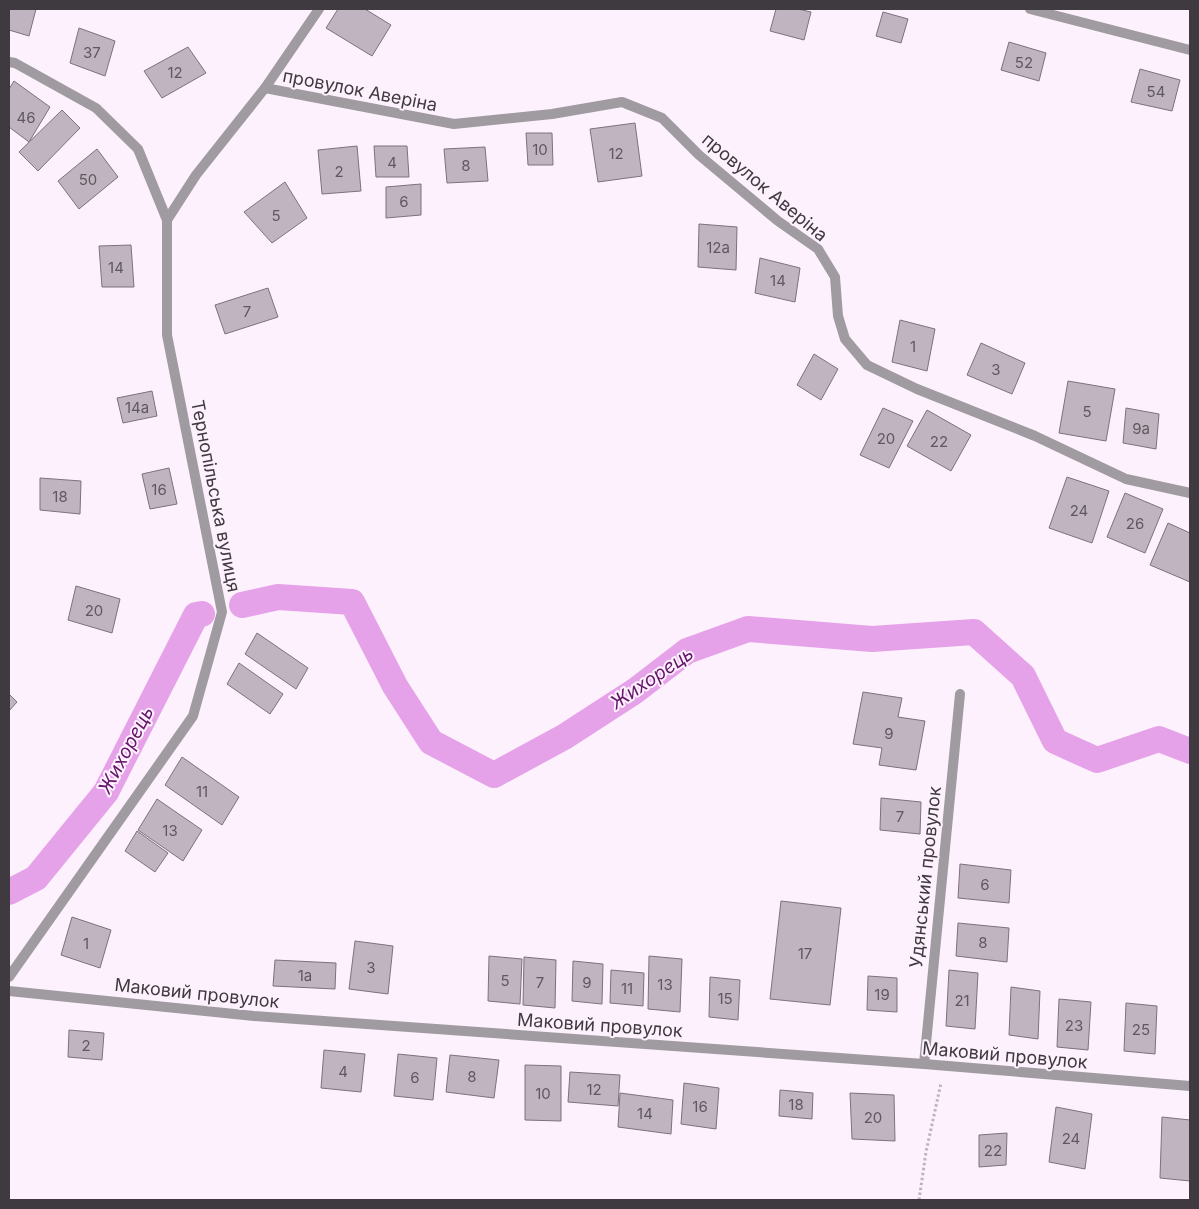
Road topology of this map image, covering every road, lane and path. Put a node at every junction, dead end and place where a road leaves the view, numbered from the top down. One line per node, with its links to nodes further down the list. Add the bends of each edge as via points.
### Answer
1 (319, 9): 5 (street)
2 (1030, 9): 3 (street)
3 (1190, 50)
4 (9, 62): 6 (street, via 96,108 138,149)
5 (265, 88): 6 (street, via 196,175); 7 (street, провулок Аверіна, via 454,124 552,114 622,102 662,118 699,155 778,221 818,249 835,277 838,316 845,339 867,365 917,389 1035,436 1126,479)
6 (167, 220): 9 (street, Тернопільська вулиця, via 167,335 222,612 193,716)
7 (1190, 493)
8 (960, 694): 11 (street, Удянський провулок)
9 (9, 977)
10 (9, 991): 11 (street, Маковий провулок, via 254,1016)
11 (924, 1064): 12 (street, Маковий провулок)
12 (945, 1066): 13 (street, Маковий провулок); 14 (path)
13 (1190, 1086)
14 (919, 1200)

